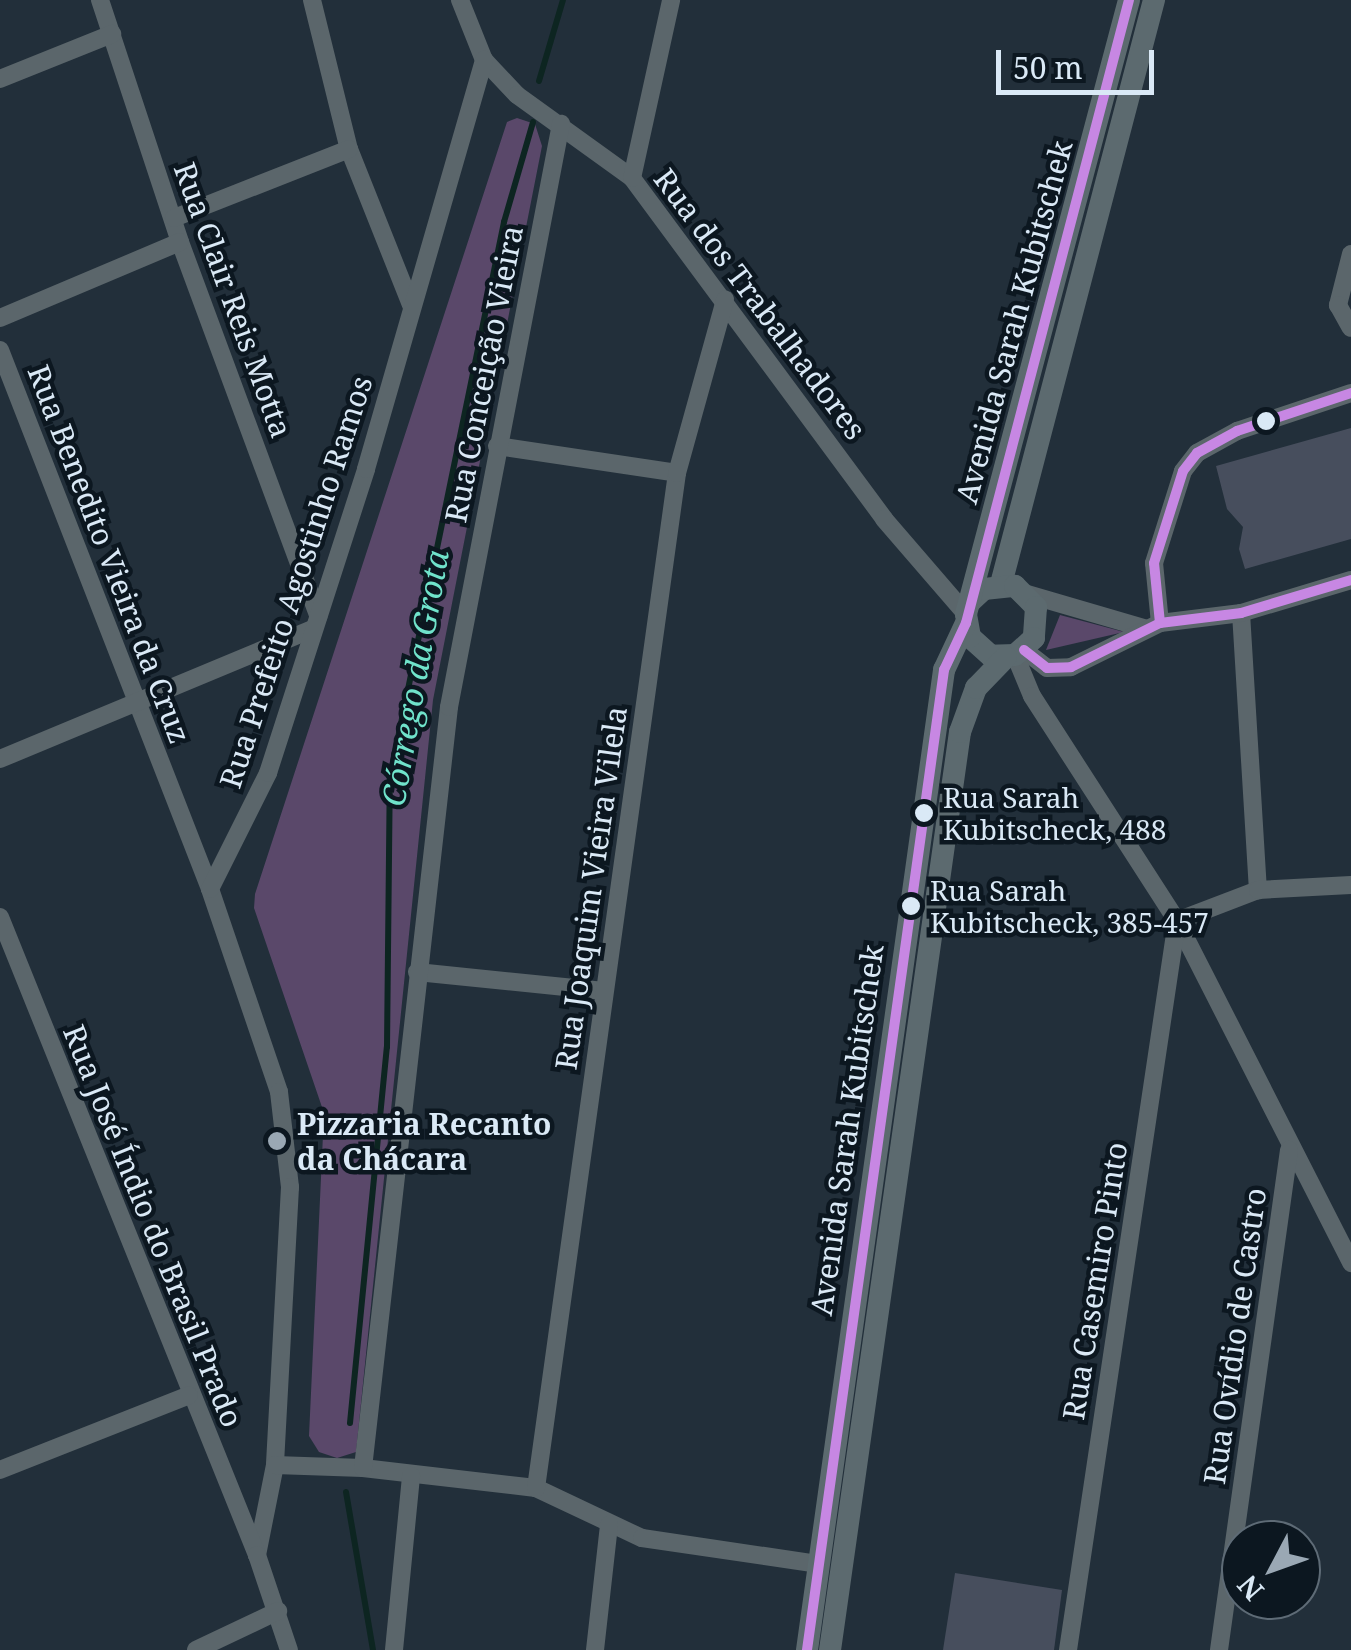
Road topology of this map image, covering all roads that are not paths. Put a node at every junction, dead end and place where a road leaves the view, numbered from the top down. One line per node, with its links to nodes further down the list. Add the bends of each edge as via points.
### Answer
1 (100, 0): 7 (street, Rua Clair Reis Motta)
2 (312, 0): 13 (street)
3 (460, 0): 10 (street, Rua dos Trabalhadores)
4 (671, 0): 14 (street)
5 (1128, 0): 8 (main road, Avenida Sarah Kubitschek)
6 (1154, 0): 9 (main road, Avenida Sarah Kubitschek)
7 (112, 34): 11 (street); 16 (street, Rua Clair Reis Motta)
8 (1118, 47): 9 (main road); 15 (main road, Avenida Sarah Kubitschek)
9 (1141, 52): 17 (main road, Avenida Sarah Kubitschek)
10 (484, 60): 12 (street, Rua dos Trabalhadores, via 517,95); 21 (street, Rua Prefeito Agostinho Ramos)
11 (0, 79)
12 (561, 124): 14 (street, Rua dos Trabalhadores); 26 (street, Rua Conceição Vieira)
13 (349, 150): 16 (street); 21 (street)
14 (632, 178): 20 (street, Rua dos Trabalhadores)
15 (1074, 214): 17 (main road); 27 (main road, Avenida Sarah Kubitschek)
16 (174, 218): 18 (street, Rua Clair Reis Motta)
17 (1099, 222): 27 (main road, Avenida Sarah Kubitschek)
18 (180, 242): 22 (street); 34 (street, Rua Clair Reis Motta)
19 (1351, 254): 23 (street, via 1338,306)
20 (725, 300): 28 (street, Rua Joaquim Vieira Vilela); 32 (street, Rua dos Trabalhadores, via 884,519)
21 (411, 305): 34 (street, Rua Prefeito Agostinho Ramos)
22 (0, 318)
23 (1351, 328)
24 (0, 350): 37 (street, Rua Benedito Vieira da Cruz)
25 (1351, 393): 35 (street, via 1236,431 1183,470 1154,563)
26 (497, 446): 28 (street); 44 (street, Rua Conceição Vieira, via 449,707)
27 (1024, 447): 30 (main road, Avenida Sarah Kubitschek); 32 (main road, Avenida Sarah Kubitschek)
28 (678, 474): 45 (street, Rua Joaquim Vieira Vilela)
29 (1351, 580): 33 (street)
30 (1001, 584): 31 (main road); 32 (main road)
31 (1027, 594): 35 (street); 36 (main road, via 1039,623)
32 (968, 613): 36 (main road, via 979,649); 56 (main road, Avenida Sarah Kubitschek, via 944,670)
33 (1241, 613): 35 (street); 41 (street)
34 (315, 623): 37 (street); 40 (street, Rua Prefeito Agostinho Ramos, via 268,773)
35 (1152, 626): 36 (street, via 1062,669)
36 (1015, 654): 43 (street, via 1032,696); 63 (main road, Avenida Sarah Kubitschek, via 976,688 960,732)
37 (138, 704): 38 (street); 40 (street, Rua Benedito Vieira da Cruz)
38 (0, 759)
39 (1351, 885): 41 (street)
40 (210, 889): 49 (street, via 279,1092 288,1140)
41 (1258, 890): 43 (street)
42 (0, 918): 48 (street, Rua José Índio do Brasil Prado)
43 (1177, 920): 46 (street); 64 (street, Rua Casemiro Pinto)
44 (417, 972): 45 (street); 50 (street, Rua Conceição Vieira)
45 (604, 991): 53 (street, Rua Joaquim Vieira Vilela)
46 (1290, 1148): 47 (street); 65 (street, Rua Ovídio de Castro)
47 (1351, 1263)
48 (189, 1395): 51 (street); 55 (street, Rua José Índio do Brasil Prado)
49 (275, 1466): 50 (street); 55 (street)
50 (363, 1468): 52 (street)
51 (0, 1470)
52 (410, 1476): 53 (street); 60 (street)
53 (536, 1488): 54 (street)
54 (609, 1525): 56 (street, via 642,1538); 61 (street)
55 (257, 1554): 57 (street)
56 (819, 1564): 62 (main road, Avenida Sarah Kubitschek)
57 (278, 1611): 58 (street); 59 (street)
58 (196, 1650)
59 (289, 1650)
60 (394, 1650)
61 (595, 1650)
62 (807, 1650)
63 (830, 1650)
64 (1068, 1650)
65 (1218, 1650)

